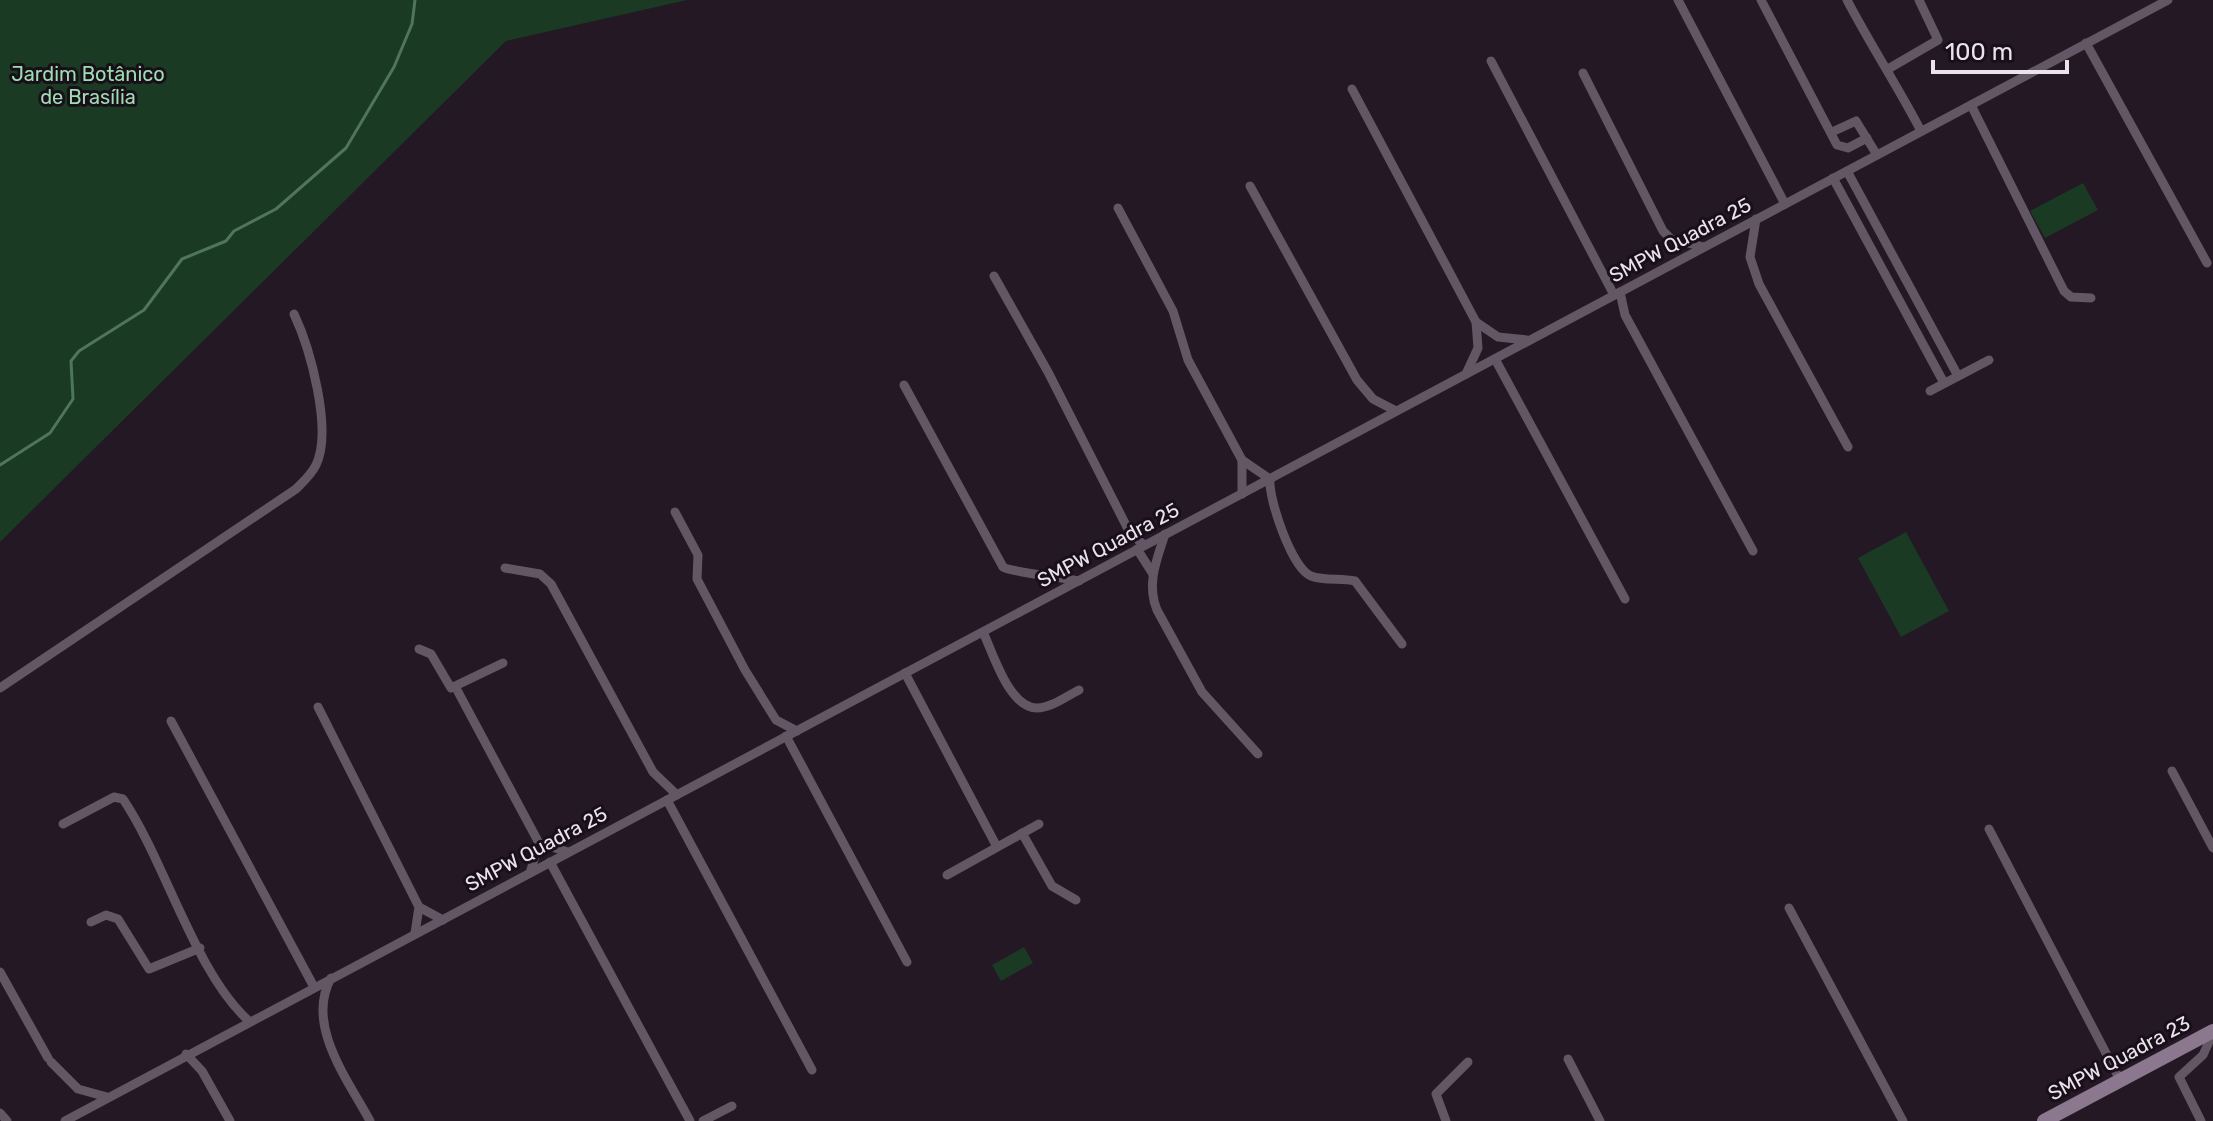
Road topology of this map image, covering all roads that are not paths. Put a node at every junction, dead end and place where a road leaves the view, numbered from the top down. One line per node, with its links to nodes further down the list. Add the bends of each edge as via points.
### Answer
1 (1678, 0): 19 (street)
2 (1761, 0): 13 (street)
3 (1847, 0): 8 (street, via 1879,62)
4 (1919, 0): 8 (street, via 1938,40)
5 (2168, 0): 6 (street, SMPW Quadra 25)
6 (2086, 43): 11 (street, SMPW Quadra 25); 25 (street)
7 (1491, 61): 28 (street)
8 (1888, 69): 12 (street)
9 (1583, 73): 24 (street, via 1663,231)
10 (1352, 89): 33 (street)
11 (1971, 105): 12 (street, SMPW Quadra 25); 29 (street, via 2059,283 2071,297)
12 (1921, 131): 15 (street, SMPW Quadra 25)
13 (1832, 132): 14 (street, via 1843,148); 14 (street, via 1854,120)
14 (1867, 138): 15 (street)
15 (1877, 155): 16 (street, SMPW Quadra 25)
16 (1847, 171): 17 (street, SMPW Quadra 25); 21 (street)
17 (1833, 178): 19 (street, SMPW Quadra 25); 22 (street)
18 (1250, 186): 42 (street, via 1357,380 1373,399)
19 (1785, 204): 23 (street, SMPW Quadra 25)
20 (1118, 208): 44 (street, via 1173,311 1188,360)
21 (1868, 209): 22 (street); 27 (street)
22 (1854, 217): 30 (street)
23 (1756, 219): 24 (street, SMPW Quadra 25); 43 (street, via 1750,257 1759,284)
24 (1704, 247): 28 (street, SMPW Quadra 25)
25 (2207, 263)
26 (994, 276): 49 (street)
27 (1914, 294): 30 (street); 38 (street)
28 (1614, 296): 32 (street); 32 (street); 34 (street, SMPW Quadra 25)
29 (2091, 298)
30 (1900, 302): 39 (street)
31 (294, 314): 60 (street, via 316,378 322,440 313,471 296,489)
32 (1625, 315): 50 (street)
33 (1476, 322): 34 (street, via 1498,337); 37 (street, via 1478,348)
34 (1531, 340): 35 (street, SMPW Quadra 25)
35 (1495, 359): 37 (street, SMPW Quadra 25); 54 (street)
36 (1989, 360): 38 (street)
37 (1466, 374): 42 (street, SMPW Quadra 25)
38 (1958, 376): 39 (street)
39 (1944, 383): 41 (street)
40 (904, 385): 53 (street, via 1003,567 1013,573 1032,571)
41 (1930, 391)
42 (1396, 411): 45 (street, SMPW Quadra 25)
43 (1848, 447)
44 (1242, 460): 45 (street); 46 (street)
45 (1270, 479): 46 (street, SMPW Quadra 25); 56 (street, via 1271,502 1304,572 1355,581)
46 (1242, 494): 48 (street, SMPW Quadra 25)
47 (675, 512): 64 (street, via 698,555 697,579)
48 (1165, 534): 49 (street, SMPW Quadra 25); 52 (street)
49 (1138, 549): 52 (street); 53 (street, SMPW Quadra 25)
50 (1753, 551)
51 (505, 568): 71 (street, via 540,574 551,584)
52 (1153, 574): 69 (street, via 1154,602 1196,683)
53 (1079, 581): 55 (street, SMPW Quadra 25)
54 (1625, 599)
55 (983, 632): 59 (street, SMPW Quadra 25); 62 (street, via 1015,696 1027,706 1043,707)
56 (1402, 644)
57 (419, 649): 61 (street, via 431,654 449,686)
58 (503, 663): 61 (street)
59 (905, 673): 66 (street, SMPW Quadra 25); 77 (street)
60 (0, 688)
61 (456, 688): 76 (street)
62 (1079, 690)
63 (318, 707): 84 (street)
64 (776, 720): 66 (street); 68 (street)
65 (171, 721): 93 (street)
66 (797, 731): 67 (street, SMPW Quadra 25)
67 (786, 736): 68 (street, SMPW Quadra 25); 90 (street)
68 (776, 742): 71 (street, SMPW Quadra 25)
69 (1258, 754)
70 (2172, 771): 78 (street)
71 (672, 798): 79 (street, SMPW Quadra 25); 104 (street)
72 (63, 824): 89 (street, via 114,797 123,799)
73 (1039, 824): 75 (street)
74 (1989, 829): 106 (street)
75 (1022, 833): 77 (street); 83 (street, via 1052,886)
76 (539, 843): 79 (street); 81 (street)
77 (997, 847): 82 (street)
78 (2213, 848)
79 (568, 852): 80 (street, SMPW Quadra 25)
80 (550, 862): 81 (street, SMPW Quadra 25); 115 (street)
81 (530, 873): 86 (street, SMPW Quadra 25)
82 (947, 875)
83 (1076, 900)
84 (419, 907): 86 (street); 88 (street)
85 (1789, 908): 119 (street)
86 (443, 920): 88 (street, SMPW Quadra 25)
87 (91, 922): 89 (street, via 106,915 118,919 149,969)
88 (415, 933): 92 (street, SMPW Quadra 25)
89 (200, 948): 94 (street)
90 (907, 962)
91 (0, 972): 107 (street, via 50,1060 78,1089)
92 (331, 978): 93 (street, SMPW Quadra 25); 114 (street, via 323,1003 325,1031)
93 (314, 987): 95 (street, SMPW Quadra 25)
94 (233, 1006): 95 (street); 96 (street)
95 (249, 1021): 96 (street, SMPW Quadra 25)
96 (233, 1029): 99 (street, SMPW Quadra 25)
97 (2213, 1032): 98 (street, SMPW Quadra 23); 103 (street, via 2203,1055)
98 (2187, 1045): 103 (street); 106 (street, SMPW Quadra 23)
99 (197, 1048): 100 (street, SMPW Quadra 25); 105 (street)
100 (186, 1054): 105 (street); 107 (street, SMPW Quadra 25)
101 (1568, 1059): 118 (street)
102 (1468, 1062): 117 (street, via 1436,1094)
103 (2188, 1068): 120 (street, via 2179,1080)
104 (812, 1070)
105 (202, 1071): 113 (street)
106 (2120, 1080): 111 (street, SMPW Quadra 23)
107 (107, 1097): 110 (street, SMPW Quadra 25)
108 (732, 1106): 116 (street)
109 (0, 1113): 112 (street)
110 (72, 1119)
111 (2051, 1119)
112 (7, 1121)
113 (230, 1121)
114 (370, 1121)
115 (690, 1121)
116 (703, 1121)
117 (1446, 1121)
118 (1600, 1121)
119 (1903, 1121)
120 (2201, 1121)

